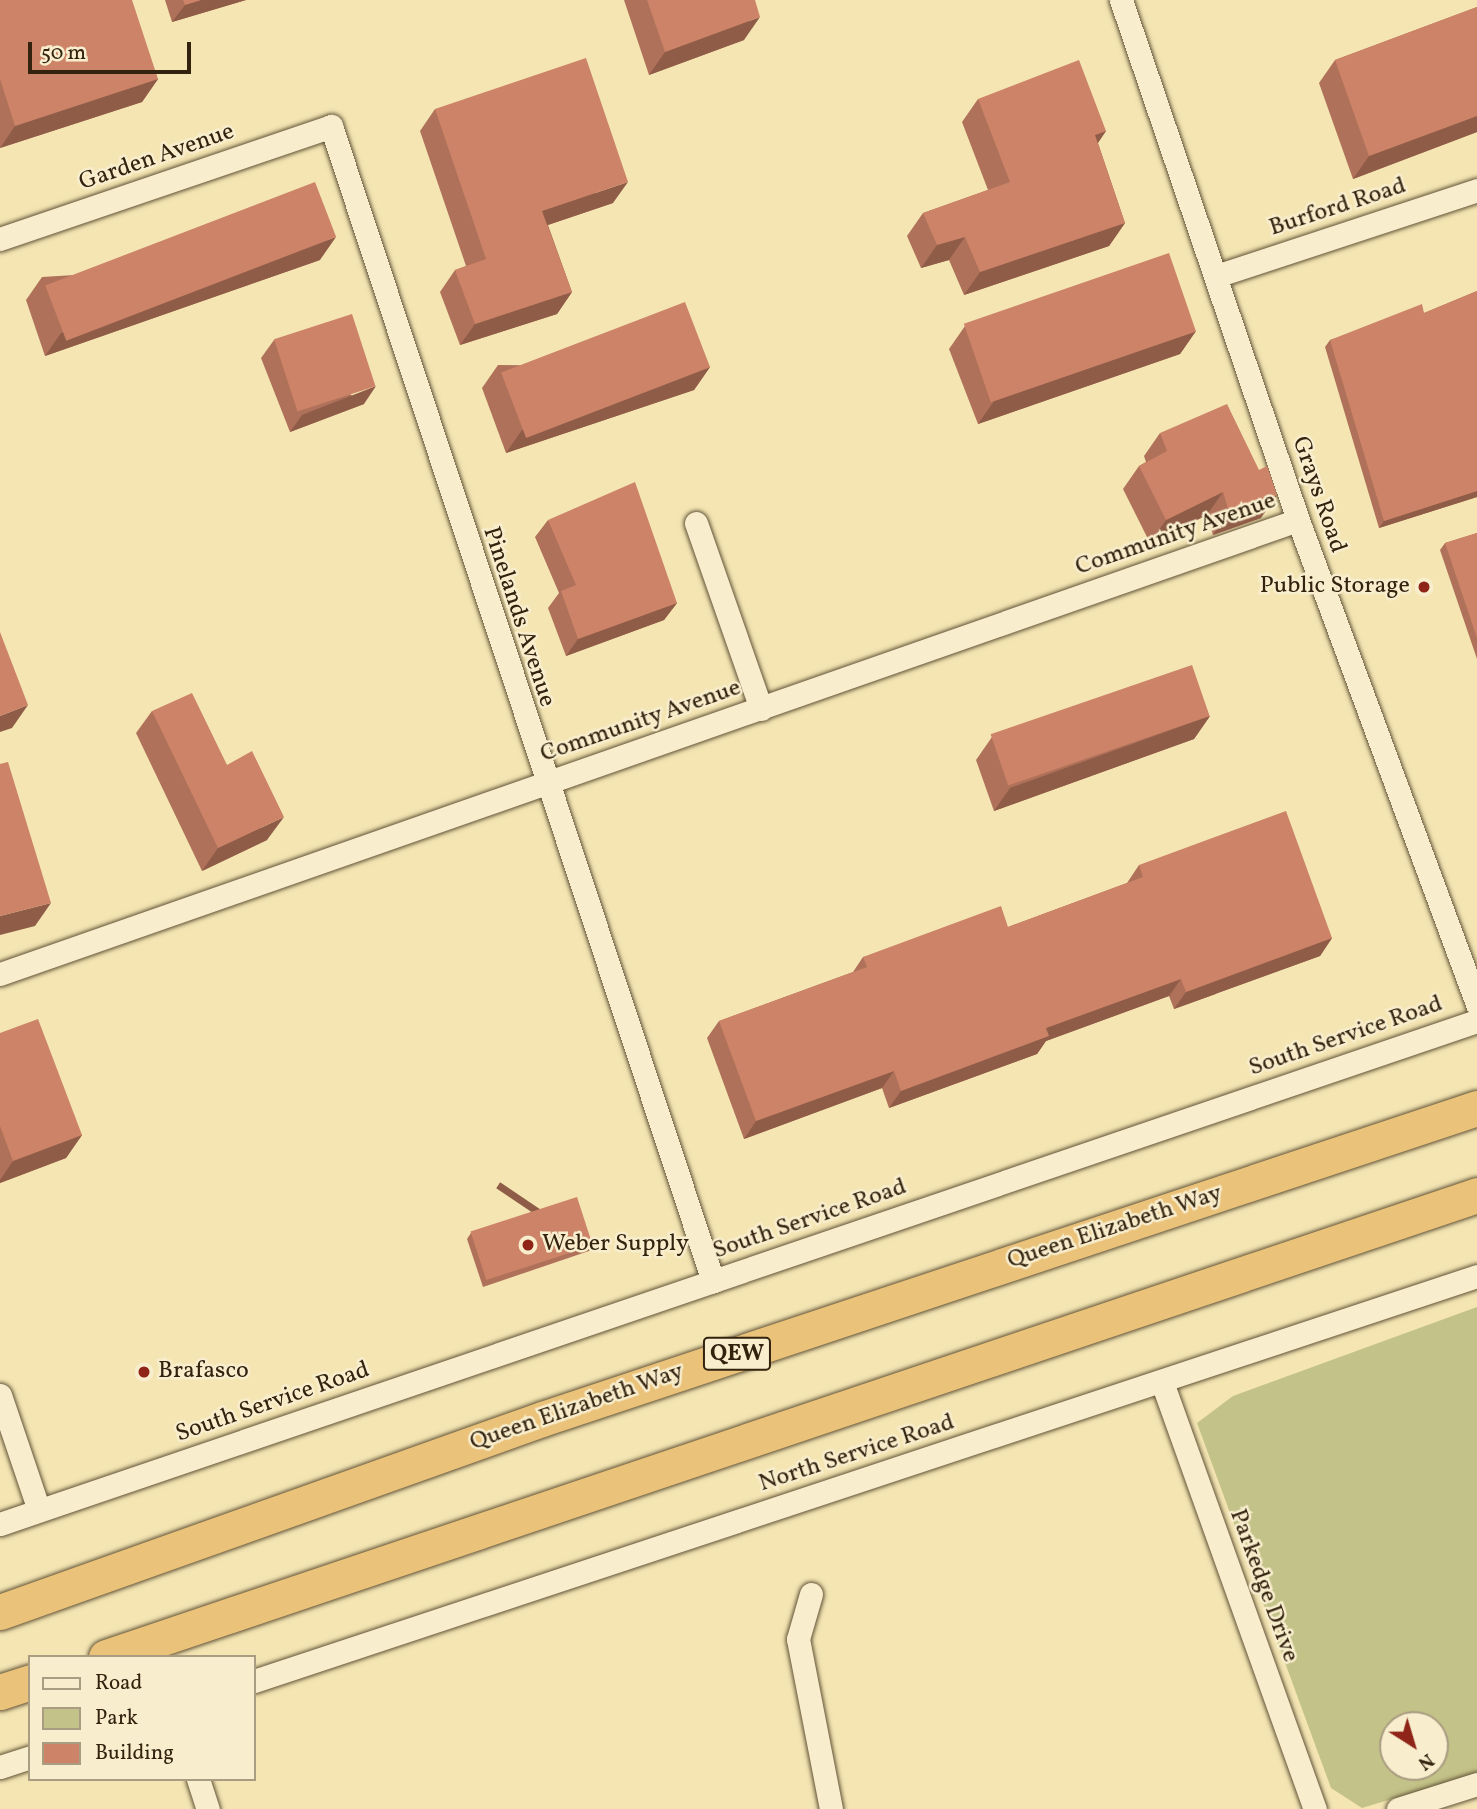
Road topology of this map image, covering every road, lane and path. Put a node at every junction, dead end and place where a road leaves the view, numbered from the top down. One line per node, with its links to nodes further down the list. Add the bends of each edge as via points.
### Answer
1 (1121, 0): 5 (street, Grays Road)
2 (331, 126): 4 (street, Garden Avenue); 9 (street, Pinelands Avenue)
3 (1477, 190): 5 (street, Burford Road)
4 (0, 239)
5 (1216, 276): 6 (street, Grays Road)
6 (1298, 520): 8 (street, Community Avenue); 11 (street, Grays Road)
7 (696, 523): 8 (street)
8 (761, 709): 9 (street, Community Avenue)
9 (544, 782): 10 (street, Community Avenue); 16 (street, Pinelands Avenue)
10 (0, 974)
11 (1477, 1004)
12 (1477, 1021): 16 (street, South Service Road)
13 (1477, 1108): 22 (highway, Queen Elizabeth Way / QEW, via 542,1419)
14 (1477, 1195): 23 (highway)
15 (1477, 1276): 17 (street, North Service Road)
16 (713, 1281): 19 (street, South Service Road)
17 (1162, 1381): 24 (street, North Service Road); 33 (street, Parkedge Drive)
18 (0, 1395): 19 (street)
19 (39, 1510): 20 (street, South Service Road)
20 (0, 1524)
21 (811, 1594): 32 (street, via 798,1639)
22 (0, 1612)
23 (112, 1655)
24 (256, 1680)
25 (28, 1683): 26 (highway)
26 (0, 1692)
27 (28, 1757): 28 (street)
28 (0, 1767)
29 (199, 1781): 31 (street)
30 (1477, 1784): 34 (street)
31 (208, 1809)
32 (831, 1809)
33 (1315, 1809)
34 (1398, 1809)

